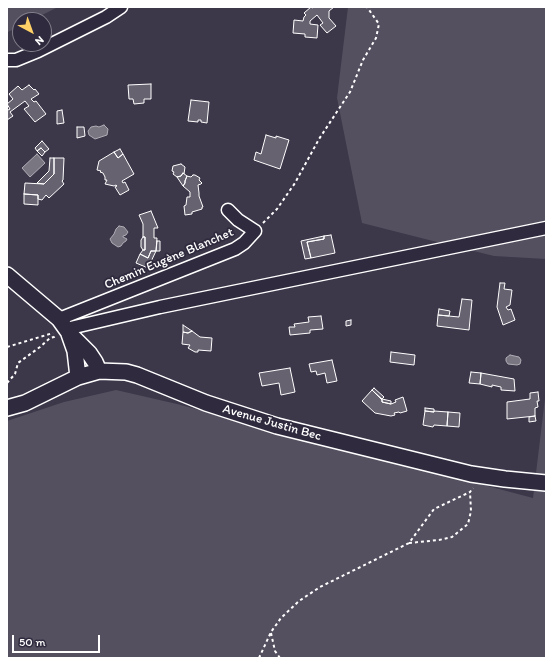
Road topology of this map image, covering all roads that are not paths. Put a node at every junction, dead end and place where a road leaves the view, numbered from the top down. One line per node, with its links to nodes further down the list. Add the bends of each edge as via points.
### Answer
1 (121, 7): 2 (street, via 38,51 16,60)
2 (7, 60)
3 (228, 210): 6 (street, Chemin Eugène Blanchet, via 255,231 244,243)
4 (546, 228): 6 (street)
5 (7, 275): 6 (street)
6 (63, 328): 7 (street, via 89,353); 8 (street, via 75,352)
7 (99, 371): 8 (street, Avenue Justin Bec); 10 (street, Avenue Justin Bec, via 137,374 206,403 277,426 471,474)
8 (78, 377): 9 (street, Avenue Justin Bec, via 25,403)
9 (7, 408)
10 (546, 483)

